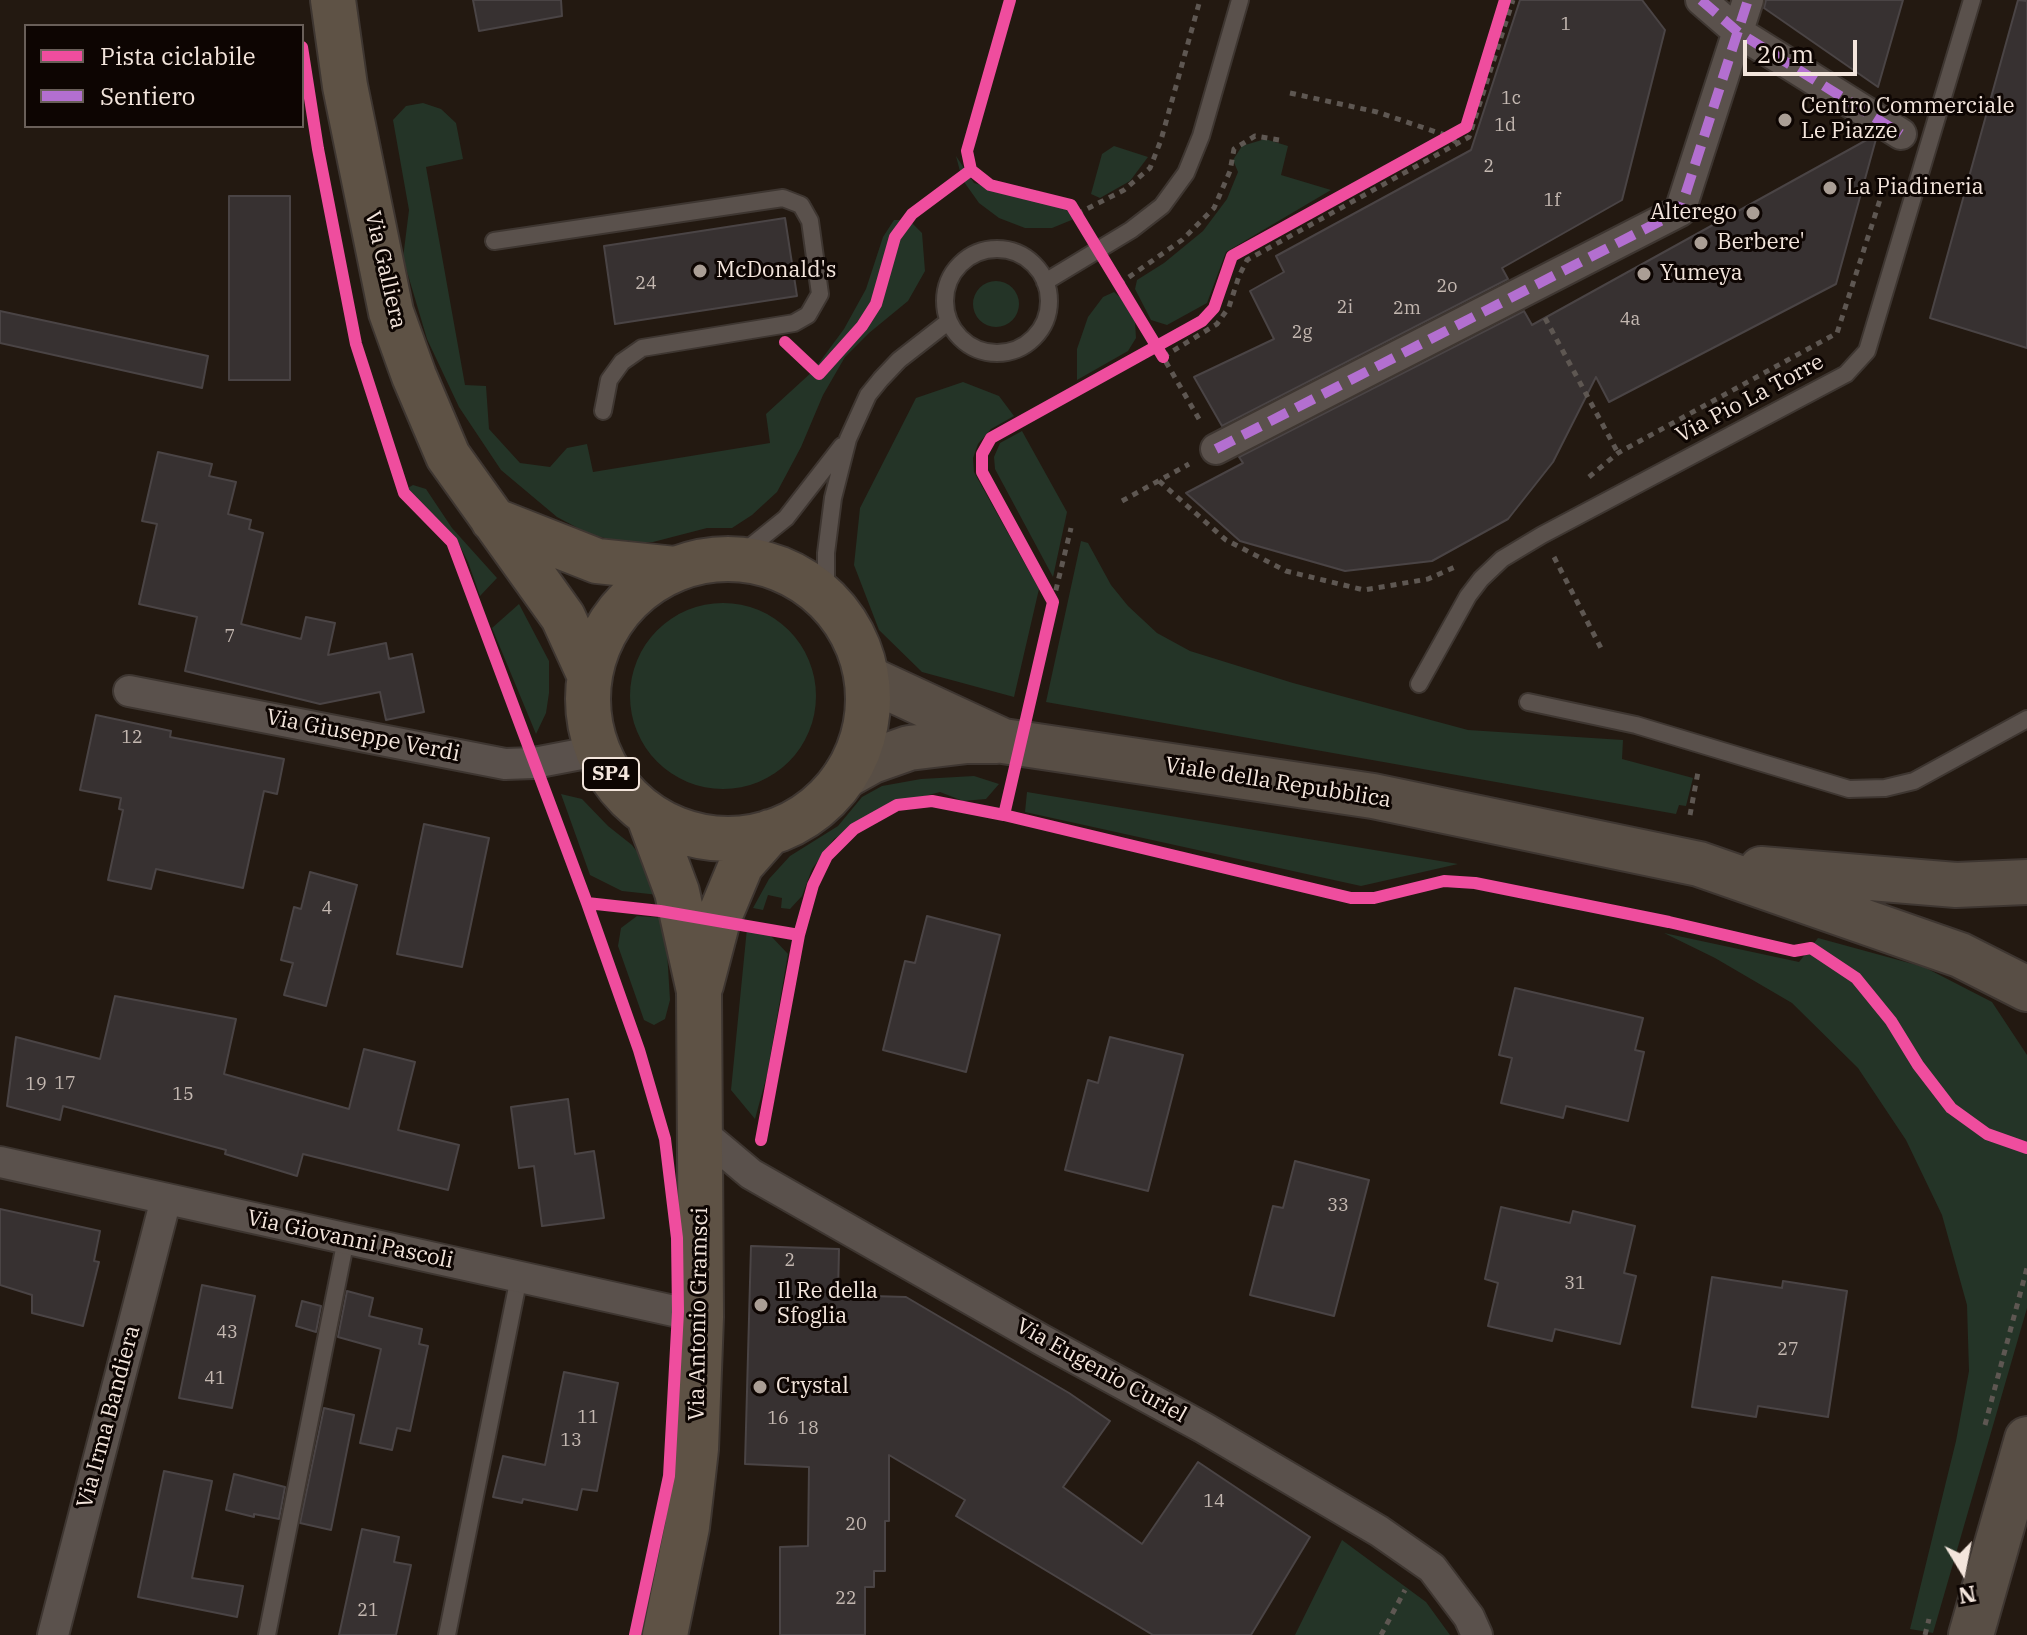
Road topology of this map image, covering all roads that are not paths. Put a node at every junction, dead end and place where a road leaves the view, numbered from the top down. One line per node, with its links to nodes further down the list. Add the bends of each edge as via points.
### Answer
1 (333, 0): 14 (main road, Via Galliera, via 391,312 448,456)
2 (1240, 0): 9 (lane, via 1186,173 1162,206 1131,230)
3 (1701, 0): 6 (street)
4 (1748, 0): 6 (street)
5 (1972, 0): 20 (lane, Via Pio La Torre, via 1867,351 1846,374 1502,559 1468,596)
6 (1738, 32): 7 (street); 13 (street, via 1680,211)
7 (1901, 134)
8 (494, 241): 11 (lane, via 783,198 801,205 810,221 820,294 808,315 794,323 642,348 609,380)
9 (1045, 282): 10 (lane, via 1047,313 1036,334 1018,349 985,352 964,340); 10 (lane, via 1038,269 1013,252 983,252 955,270 947,286)
10 (949, 321): 12 (lane, via 881,379)
11 (603, 411)
12 (848, 439): 15 (lane, via 786,518); 17 (lane, via 826,553 826,599)
13 (1216, 449)
14 (493, 520): 16 (main road, via 597,561); 18 (main road, Via Galliera, via 563,617)
15 (735, 559): 16 (main road, SP4, via 704,560); 17 (main road, SP4, via 782,570)
16 (675, 569): 18 (main road, SP4, via 634,594 605,630)
17 (831, 603): 19 (main road, SP4, via 846,623)
18 (589, 674): 25 (main road, SP4, via 587,700)
19 (867, 678): 24 (street, Viale della Repubblica); 26 (main road, SP4, via 861,746)
20 (1419, 684)
21 (129, 691): 25 (street, Via Giuseppe Verdi, via 505,764)
22 (1528, 702): 23 (lane, via 1636,725 1849,789 1914,781)
23 (2027, 719)
24 (1003, 741): 26 (street, via 909,748); 29 (street, Viale della Repubblica, via 1373,796)
25 (597, 751): 27 (main road, SP4, via 618,786)
26 (845, 776): 28 (main road, SP4, via 799,820)
27 (648, 814): 28 (main road, SP4, via 694,835 720,839); 32 (main road, Via Antonio Gramsci, via 677,892)
28 (770, 832): 32 (main road, Via Antonio Gramsci, via 741,865 718,920)
29 (1699, 864): 30 (street, Viale della Repubblica, via 1956,885); 31 (street, Viale della Repubblica, via 1960,955)
30 (2027, 882)
31 (2027, 989)
32 (699, 991): 33 (main road, Via Antonio Gramsci)
33 (701, 1132): 38 (main road, Via Antonio Gramsci); 44 (street, Via Eugenio Curiel, via 751,1174 1389,1538 1432,1568)
34 (0, 1162): 35 (street, Via Giovanni Pascoli)
35 (166, 1199): 36 (street, Via Giovanni Pascoli); 40 (street, Via Irma Bandiera)
36 (346, 1239): 37 (street, Via Giovanni Pascoli); 41 (lane)
37 (519, 1277): 38 (street, Via Giovanni Pascoli); 42 (lane)
38 (701, 1317): 43 (main road, Via Antonio Gramsci, via 696,1449)
39 (2027, 1439): 45 (street)
40 (53, 1635)
41 (267, 1635)
42 (447, 1635)
43 (665, 1635)
44 (1477, 1635)
45 (1971, 1635)

